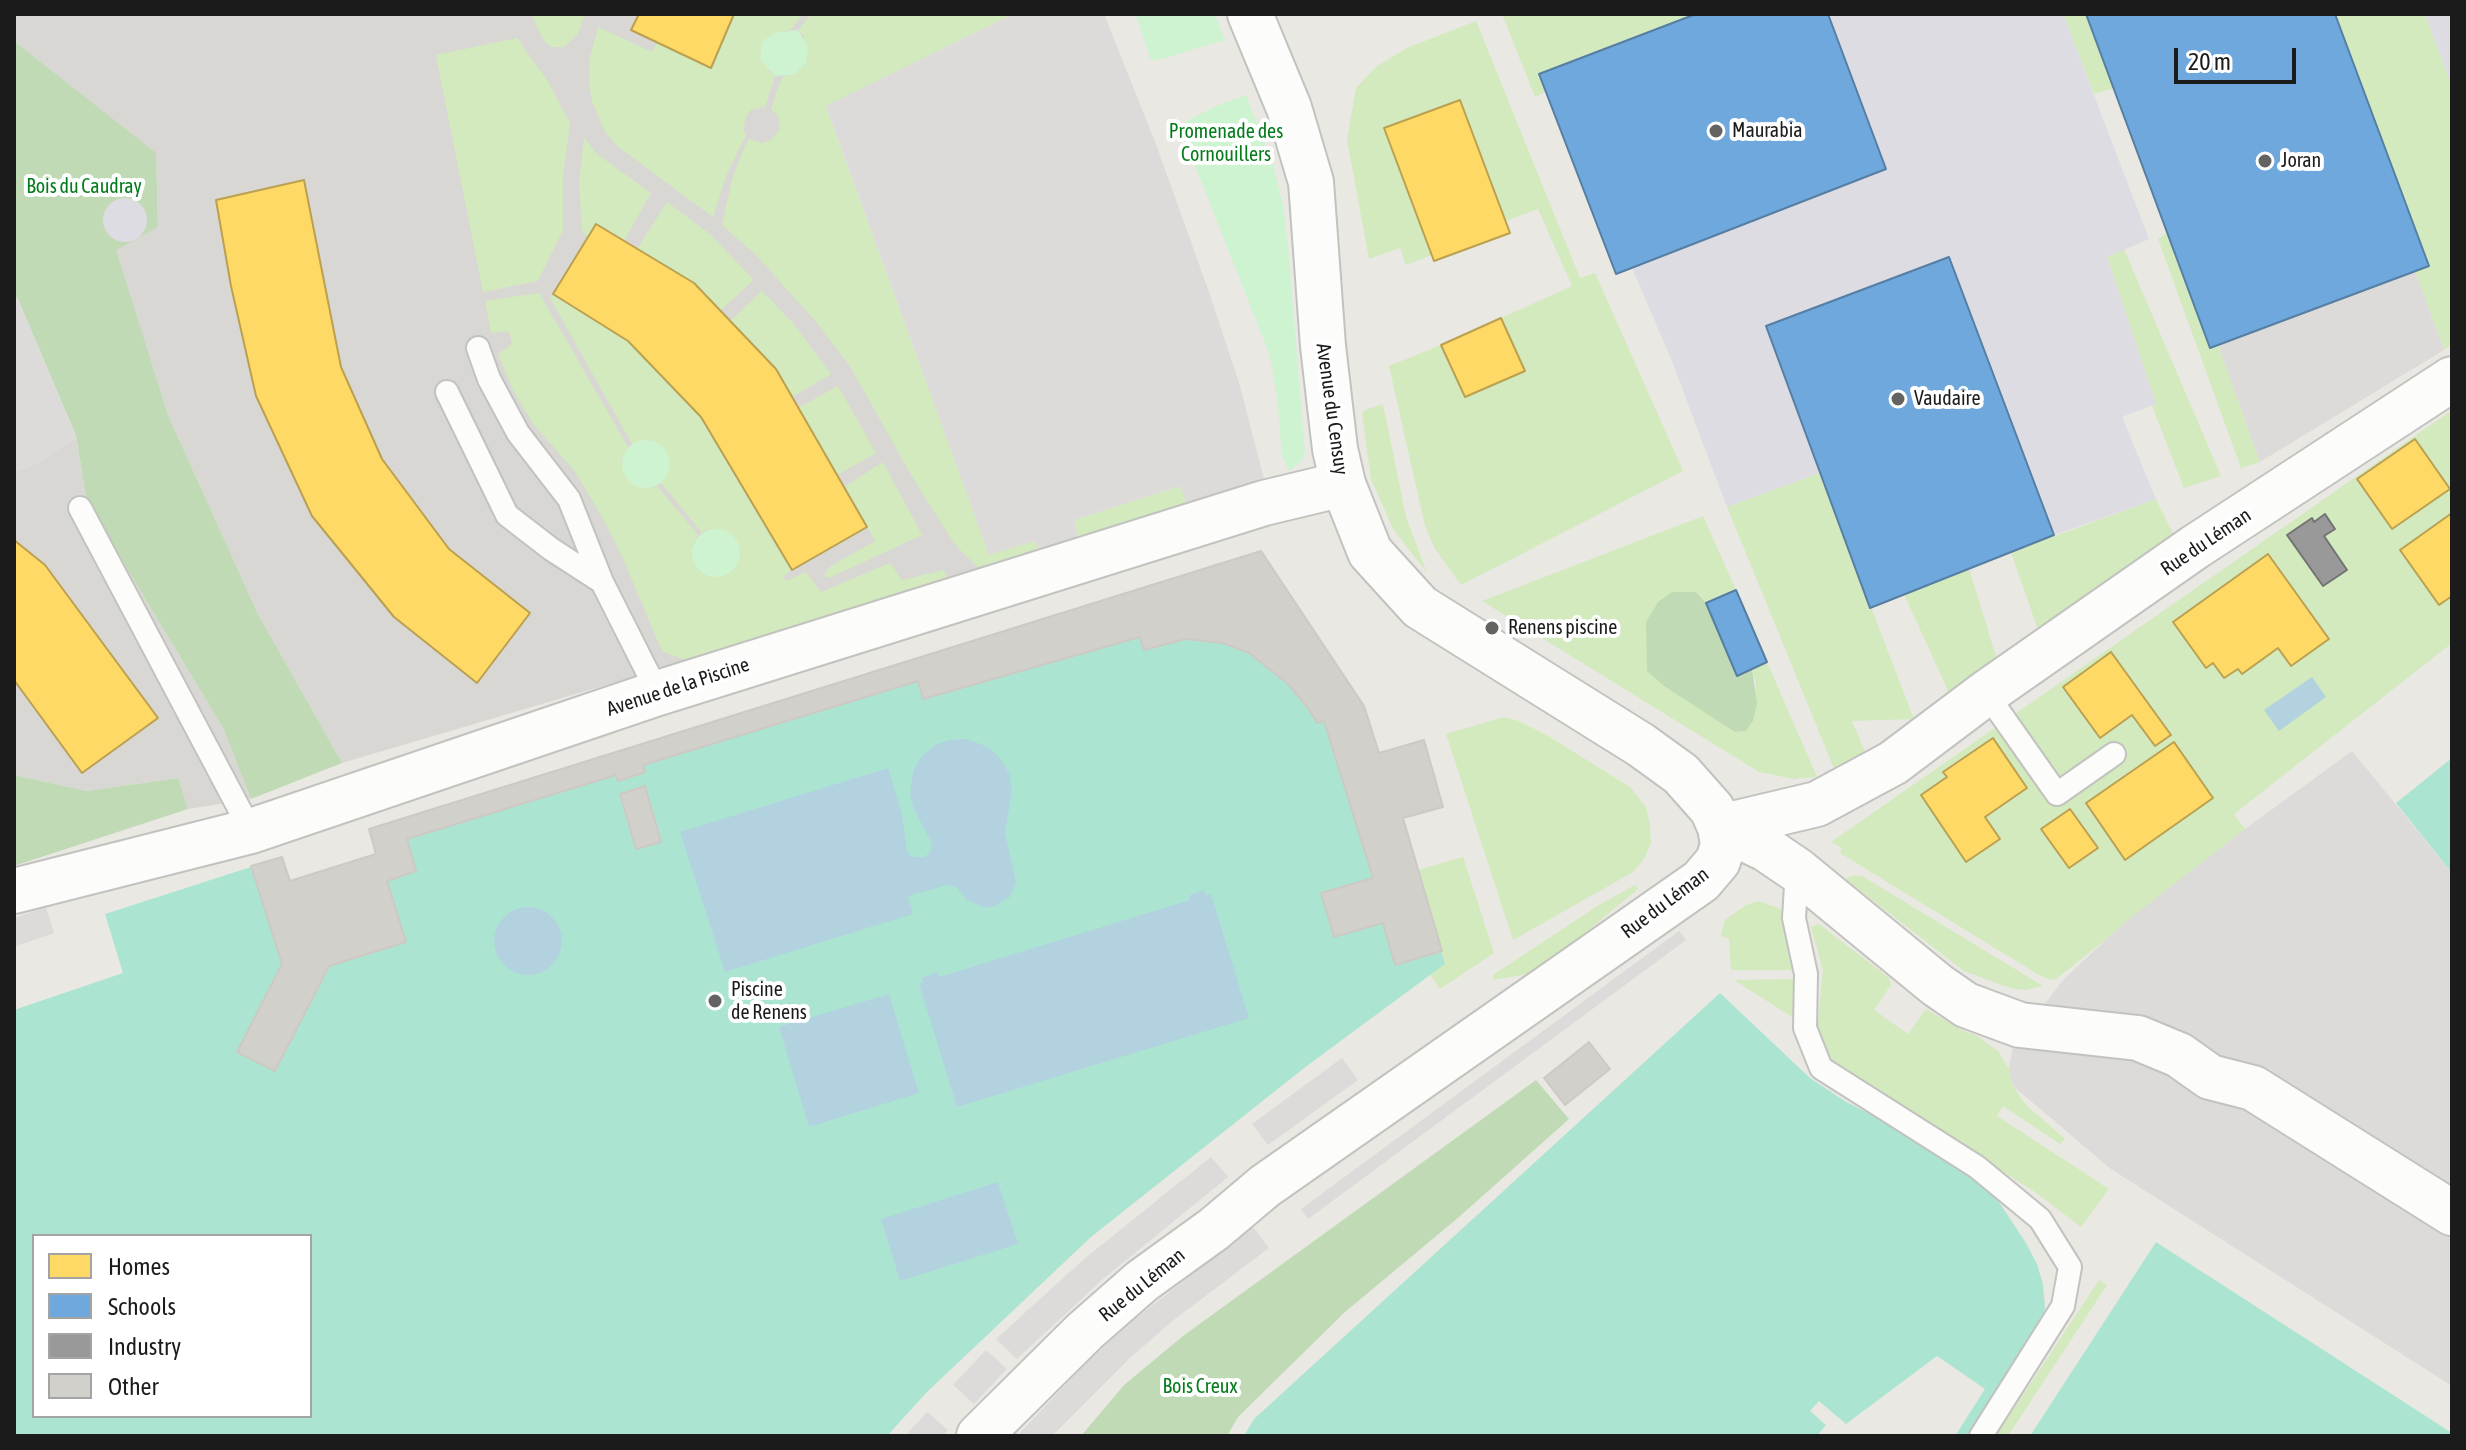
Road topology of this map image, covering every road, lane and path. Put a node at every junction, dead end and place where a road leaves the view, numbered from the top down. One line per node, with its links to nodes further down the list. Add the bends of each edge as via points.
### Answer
1 (1250, 14): 5 (street, Avenue du Censuy, via 1289,108 1311,182 1323,346)
2 (478, 348): 7 (lane, via 518,433 569,499)
3 (2452, 379): 9 (street, Rue du Léman, via 2195,547)
4 (447, 392): 7 (lane, via 507,515)
5 (1343, 484): 8 (street, Avenue de la Piscine, via 1264,503); 11 (street, Avenue du Censuy, via 1370,552 1420,607 1681,774)
6 (80, 508): 12 (lane)
7 (602, 582): 8 (lane)
8 (658, 693): 12 (street, Avenue de la Piscine)
9 (1986, 693): 10 (lane, via 2057,794); 11 (street, Rue du Léman, via 1893,763 1817,804)
10 (2114, 754)
11 (1720, 827): 13 (street); 16 (street, Rue du Léman, via 1723,845 1718,861 1701,881 1265,1186 1142,1281)
12 (251, 831): 14 (street, Avenue de la Piscine)
13 (1797, 870): 15 (street, via 1966,1005 2020,1025 2138,1038 2179,1055 2210,1077 2253,1088); 17 (lane, via 1794,918 1806,974 1805,1028 1821,1068 1977,1167 2040,1219 2070,1267 2063,1306)
14 (14, 891)
15 (2452, 1213)
16 (979, 1436)
17 (1981, 1436)

